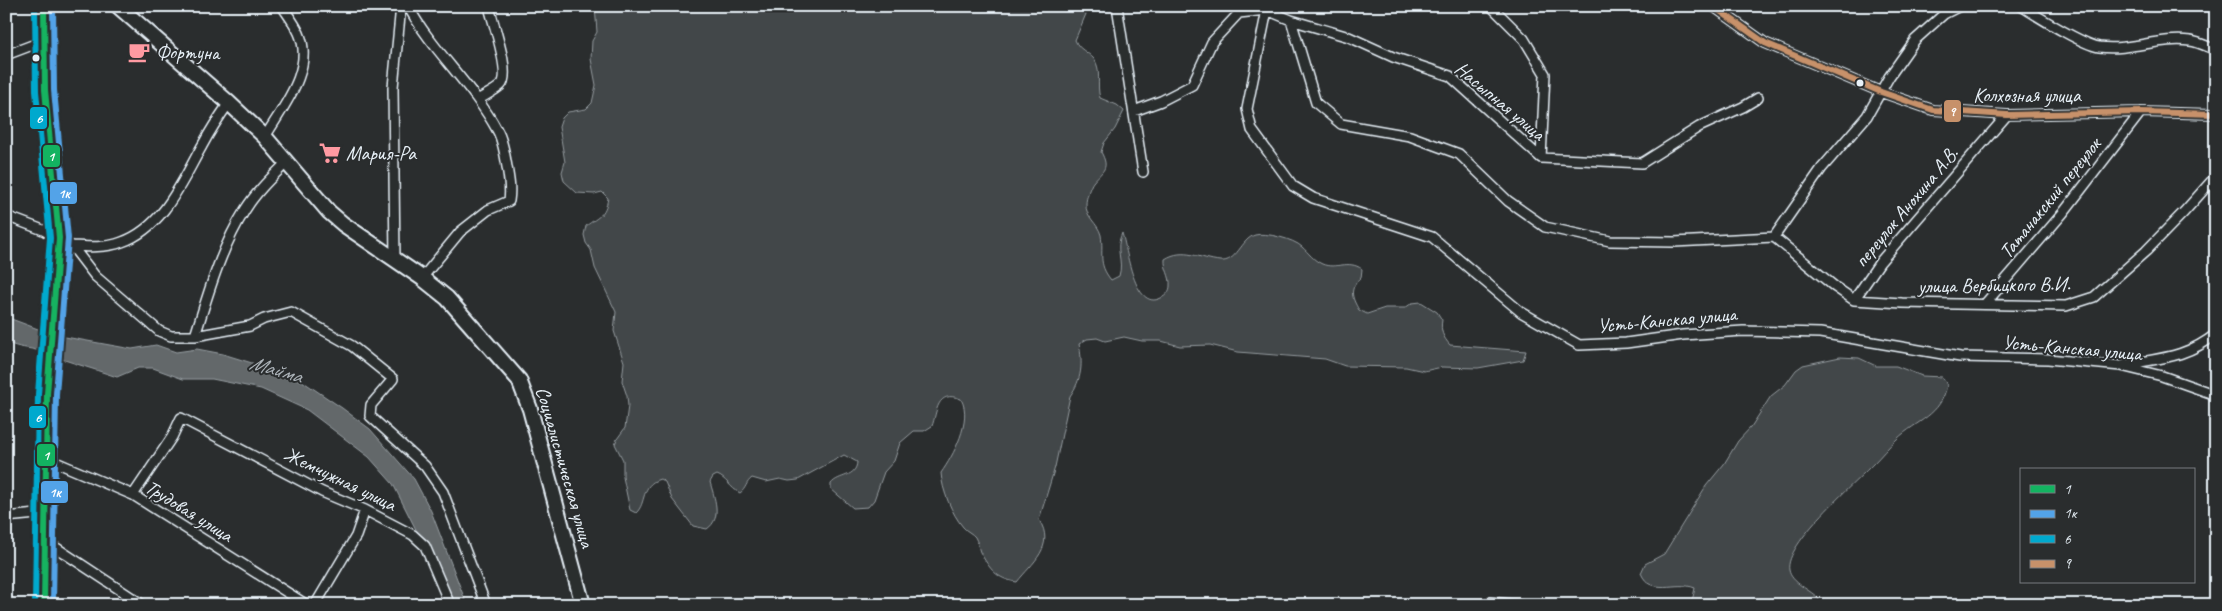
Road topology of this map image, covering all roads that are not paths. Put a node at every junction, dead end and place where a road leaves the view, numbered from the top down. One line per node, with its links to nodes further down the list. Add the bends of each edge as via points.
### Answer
1 (44, 6): 17 (street)
2 (118, 6): 23 (main road, Социалистическая улица)
3 (282, 6): 28 (street, via 299,34 303,62 299,76)
4 (401, 6): 16 (street)
5 (408, 6): 15 (street)
6 (488, 6): 22 (street, via 505,76 502,85)
7 (1117, 6): 24 (street)
8 (1491, 6): 29 (street, via 1524,39 1545,74)
9 (1713, 6): 20 (street, Колхозная улица, via 1765,43)
10 (1960, 6): 13 (street)
11 (2022, 6): 18 (street, via 2055,27 2097,47 2128,48 2156,42 2190,41)
12 (1267, 10): 14 (street, Насыпная улица); 24 (street, Насыпная улица, via 1239,13 1212,42 1192,85); 43 (street, Усть-Канская улица, via 1246,109 1252,130 1293,186 1314,198 1432,237 1521,312 1579,344 1626,343 1743,330 1820,333 1960,357 2048,359)
13 (1944, 10): 20 (street, via 1915,40)
14 (1291, 20): 29 (street, Насыпная улица, via 1349,37 1393,57 1450,76); 34 (street, via 1316,103 1341,124 1410,136 1459,154 1508,201 1545,227 1610,241 1674,242)
15 (417, 23): 16 (street, via 405,23); 22 (street)
16 (398, 28): 37 (street, via 393,87)
17 (43, 41): 19 (street); 35 (street)
18 (2216, 50)
19 (6, 55)
20 (1880, 92): 26 (street, Колхозная улица, via 1932,110); 34 (street, via 1867,116 1822,168)
21 (1758, 98): 29 (street, via 1699,127 1642,162)
22 (478, 100): 38 (street, via 498,131 506,157 511,189 509,201 488,210 460,232)
23 (229, 103): 28 (main road, Социалистическая улица); 36 (street, via 160,216 123,242 97,247)
24 (1134, 111): 31 (street)
25 (2141, 112): 26 (street, Колхозная улица); 27 (street, Колхозная улица); 40 (street, Татанакский переулок, via 2057,220)
26 (2007, 114): 39 (street, переулок Анохина А.В., via 1880,262)
27 (2216, 114)
28 (265, 137): 30 (main road, Социалистическая улица)
29 (1541, 158)
30 (286, 163): 37 (main road, Социалистическая улица, via 329,212); 42 (street, via 244,210 213,279)
31 (1143, 172)
32 (2216, 176): 40 (street, улица Вербицкого В.И., via 2146,251 2094,297 2066,306)
33 (6, 216): 35 (street)
34 (1774, 237): 39 (street, улица Вербицкого В.И.)
35 (59, 238): 36 (street); 45 (street, via 51,324)
36 (72, 246): 42 (street, via 95,276 159,331 171,336)
37 (395, 261): 38 (main road, Социалистическая улица)
38 (422, 278): 57 (main road, Социалистическая улица, via 447,298 519,380 530,409)
39 (1854, 300): 40 (street, улица Вербицкого В.И.)
40 (1985, 304)
41 (2216, 334): 43 (street, via 2185,353)
42 (195, 336): 56 (street, via 250,326 291,312 352,346 393,379 371,406 370,416 424,466 443,492)
43 (2121, 366): 44 (street, Усть-Канская улица)
44 (2216, 395)
45 (46, 458): 46 (street, Трудовая улица); 48 (street)
46 (133, 495): 47 (street, Жемчужная улица, via 181,418 322,492); 53 (street, Трудовая улица)
47 (365, 510): 54 (street, via 356,536); 55 (street, Жемчужная улица, via 413,535 425,546)
48 (47, 513): 49 (street); 50 (street)
49 (6, 518)
50 (46, 541): 51 (street); 52 (street)
51 (44, 605)
52 (143, 605)
53 (308, 605)
54 (316, 605)
55 (450, 605)
56 (486, 605)
57 (583, 605)
58 (1482, 605): 59 (street, via 1490,602)
59 (1520, 605)

